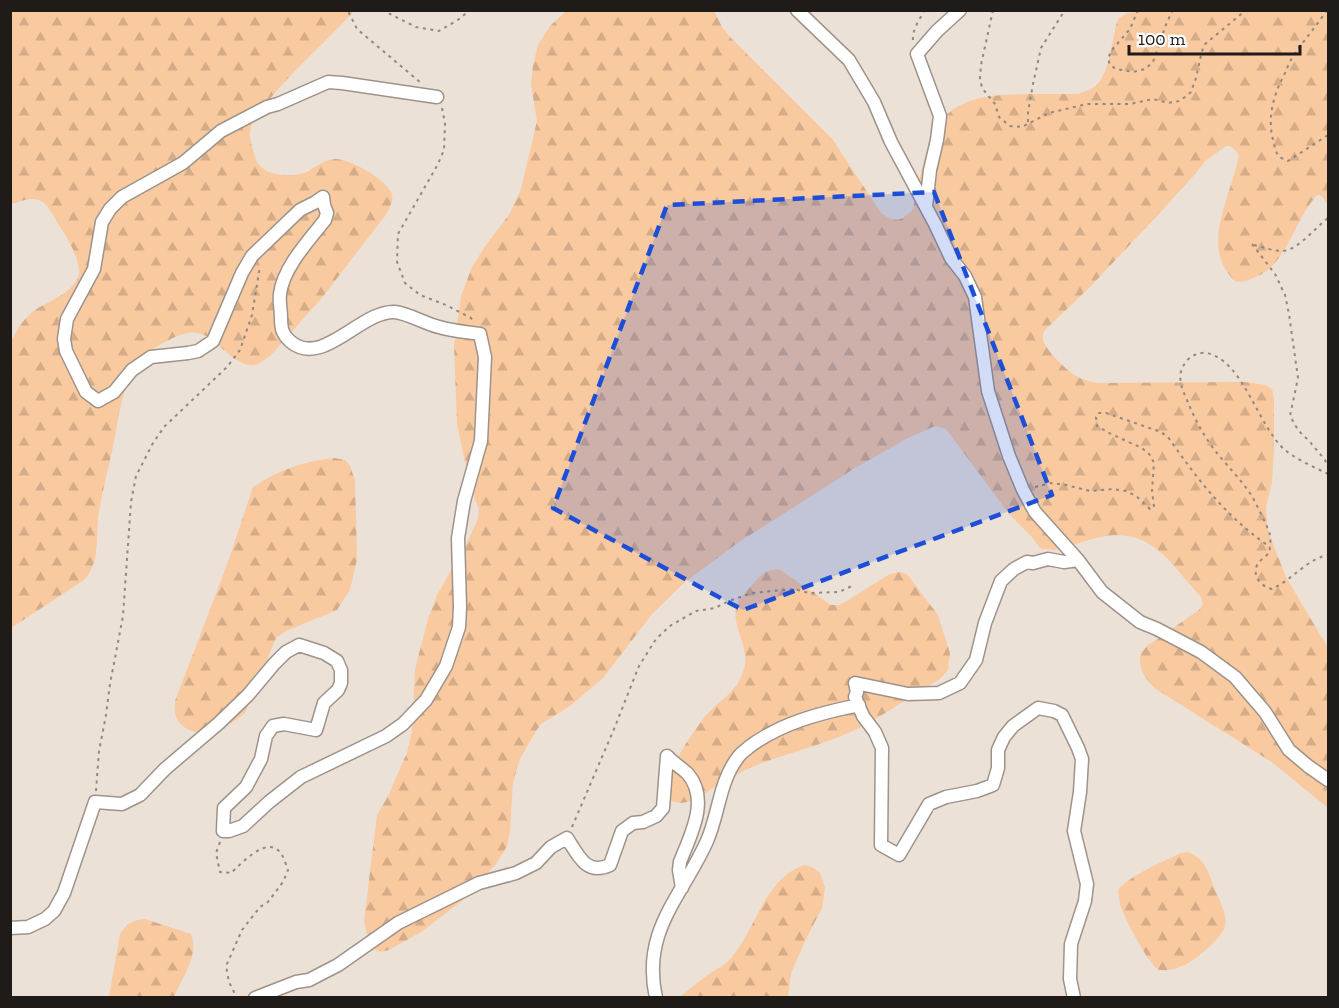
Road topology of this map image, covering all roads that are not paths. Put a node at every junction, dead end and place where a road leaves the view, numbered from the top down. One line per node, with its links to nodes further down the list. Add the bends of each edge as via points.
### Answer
1 (797, 10): 4 (street, via 849,60)
2 (960, 10): 4 (street, via 917,54 940,116)
3 (437, 97): 9 (street, via 328,82 221,131 183,163 122,197 110,209 102,222 94,269 68,319 64,339 86,392 98,401 114,392 132,370 151,357 198,351 213,341 252,256 300,210 323,197 325,220 287,272 280,294 284,336 296,346 317,348 362,323 396,312 440,328 480,334 486,357 481,441 458,538 459,627 446,666 426,700 403,724 301,777 243,826 223,831 224,808 246,788 273,726 284,724 316,730 324,703 341,683 337,661 324,653 299,645 286,652 248,695 140,795 122,804 95,802 64,893 54,911 28,927)
4 (926, 207): 5 (street, via 975,297 988,391 1023,490 1035,512)
5 (1078, 560): 6 (street, via 1027,562 1001,581 976,660 960,683 939,693 908,694 855,683); 7 (street, via 1102,591 1140,622 1201,652 1235,677 1265,712 1289,750)
6 (859, 705): 8 (street, via 800,719 760,739 739,755 726,777 707,841); 12 (street, via 882,748 881,845 899,855 929,804 993,785 998,750 1013,726 1038,708 1062,715 1082,759 1074,831 1087,884 1071,944)
7 (1329, 780)
8 (682, 888): 10 (street, via 680,862 697,815 697,790 688,774 667,756 663,808 656,816 622,831 610,865 591,868 567,838 551,847 536,863 478,884 398,923 338,965 309,980); 11 (street, via 657,939 653,961)
9 (10, 928)
10 (255, 998)
11 (656, 998)
12 (1074, 998)

